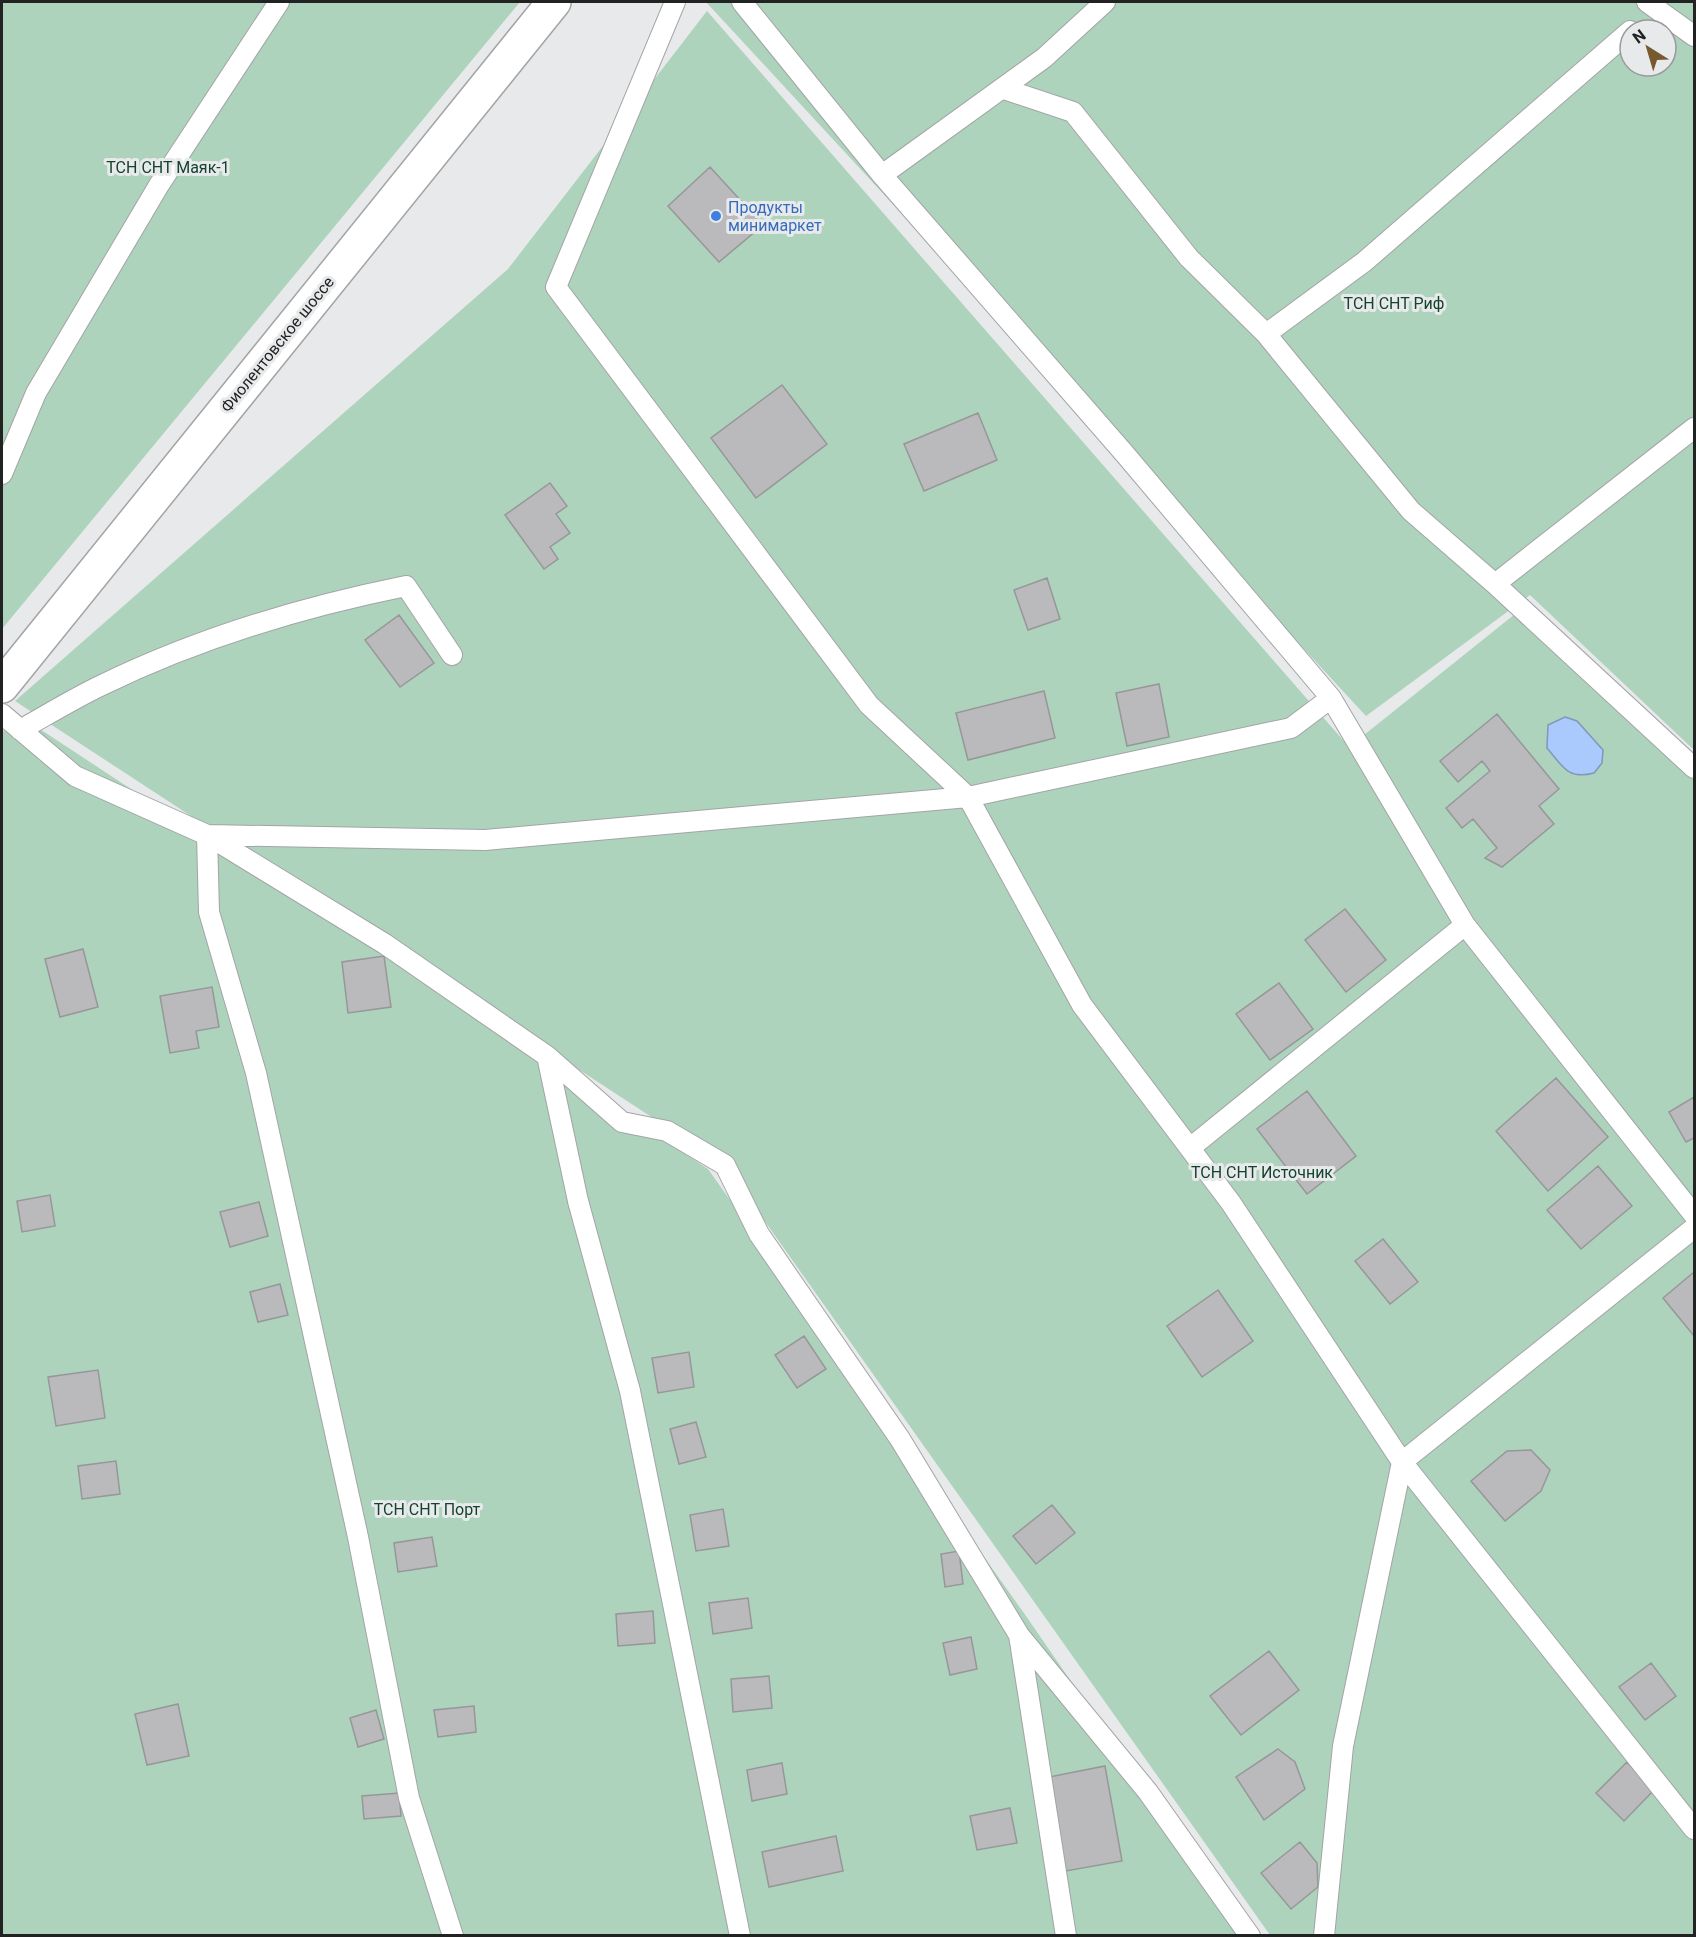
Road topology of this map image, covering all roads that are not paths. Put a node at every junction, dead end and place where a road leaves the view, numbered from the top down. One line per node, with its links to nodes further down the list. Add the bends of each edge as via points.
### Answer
1 (279, 2): 14 (lane, via 159,185 36,393)
2 (554, 2): 17 (main road, Фиолентовское шоссе)
3 (675, 2): 22 (lane, via 556,287 869,705)
4 (742, 2): 11 (lane)
5 (1105, 2): 10 (lane)
6 (1651, 5): 7 (lane); 8 (lane)
7 (1640, 18)
8 (1695, 36)
9 (1618, 41): 12 (lane, via 1365,262)
10 (1004, 89): 11 (lane); 12 (lane, via 1073,112 1189,258)
11 (882, 175): 18 (lane)
12 (1266, 334): 15 (lane, via 1411,511)
13 (1695, 428): 15 (lane)
14 (2, 474)
15 (1495, 585): 21 (lane)
16 (452, 655): 20 (lane, via 406,586 334,601 206,642 101,685)
17 (2, 686)
18 (1331, 698): 22 (lane, via 1291,728); 24 (lane)
19 (2, 714): 20 (lane)
20 (20, 730): 23 (lane, via 75,776)
21 (1695, 768)
22 (968, 797): 23 (lane, via 485,840); 26 (lane, via 1082,1005)
23 (207, 835): 25 (lane, via 385,944); 32 (lane, via 209,912 256,1073 358,1537 409,1798)
24 (1465, 925): 26 (lane); 27 (lane)
25 (547, 1056): 30 (lane, via 622,1122 667,1131 725,1165 759,1234 900,1439); 33 (lane, via 578,1201 630,1391)
26 (1190, 1148): 29 (lane, via 1231,1203)
27 (1695, 1215)
28 (1695, 1228): 29 (lane)
29 (1402, 1462): 31 (lane); 36 (lane, via 1343,1746)
30 (1019, 1635): 34 (lane); 35 (lane, via 1148,1792)
31 (1695, 1829)
32 (453, 1935)
33 (741, 1935)
34 (1066, 1935)
35 (1250, 1935)
36 (1324, 1935)

